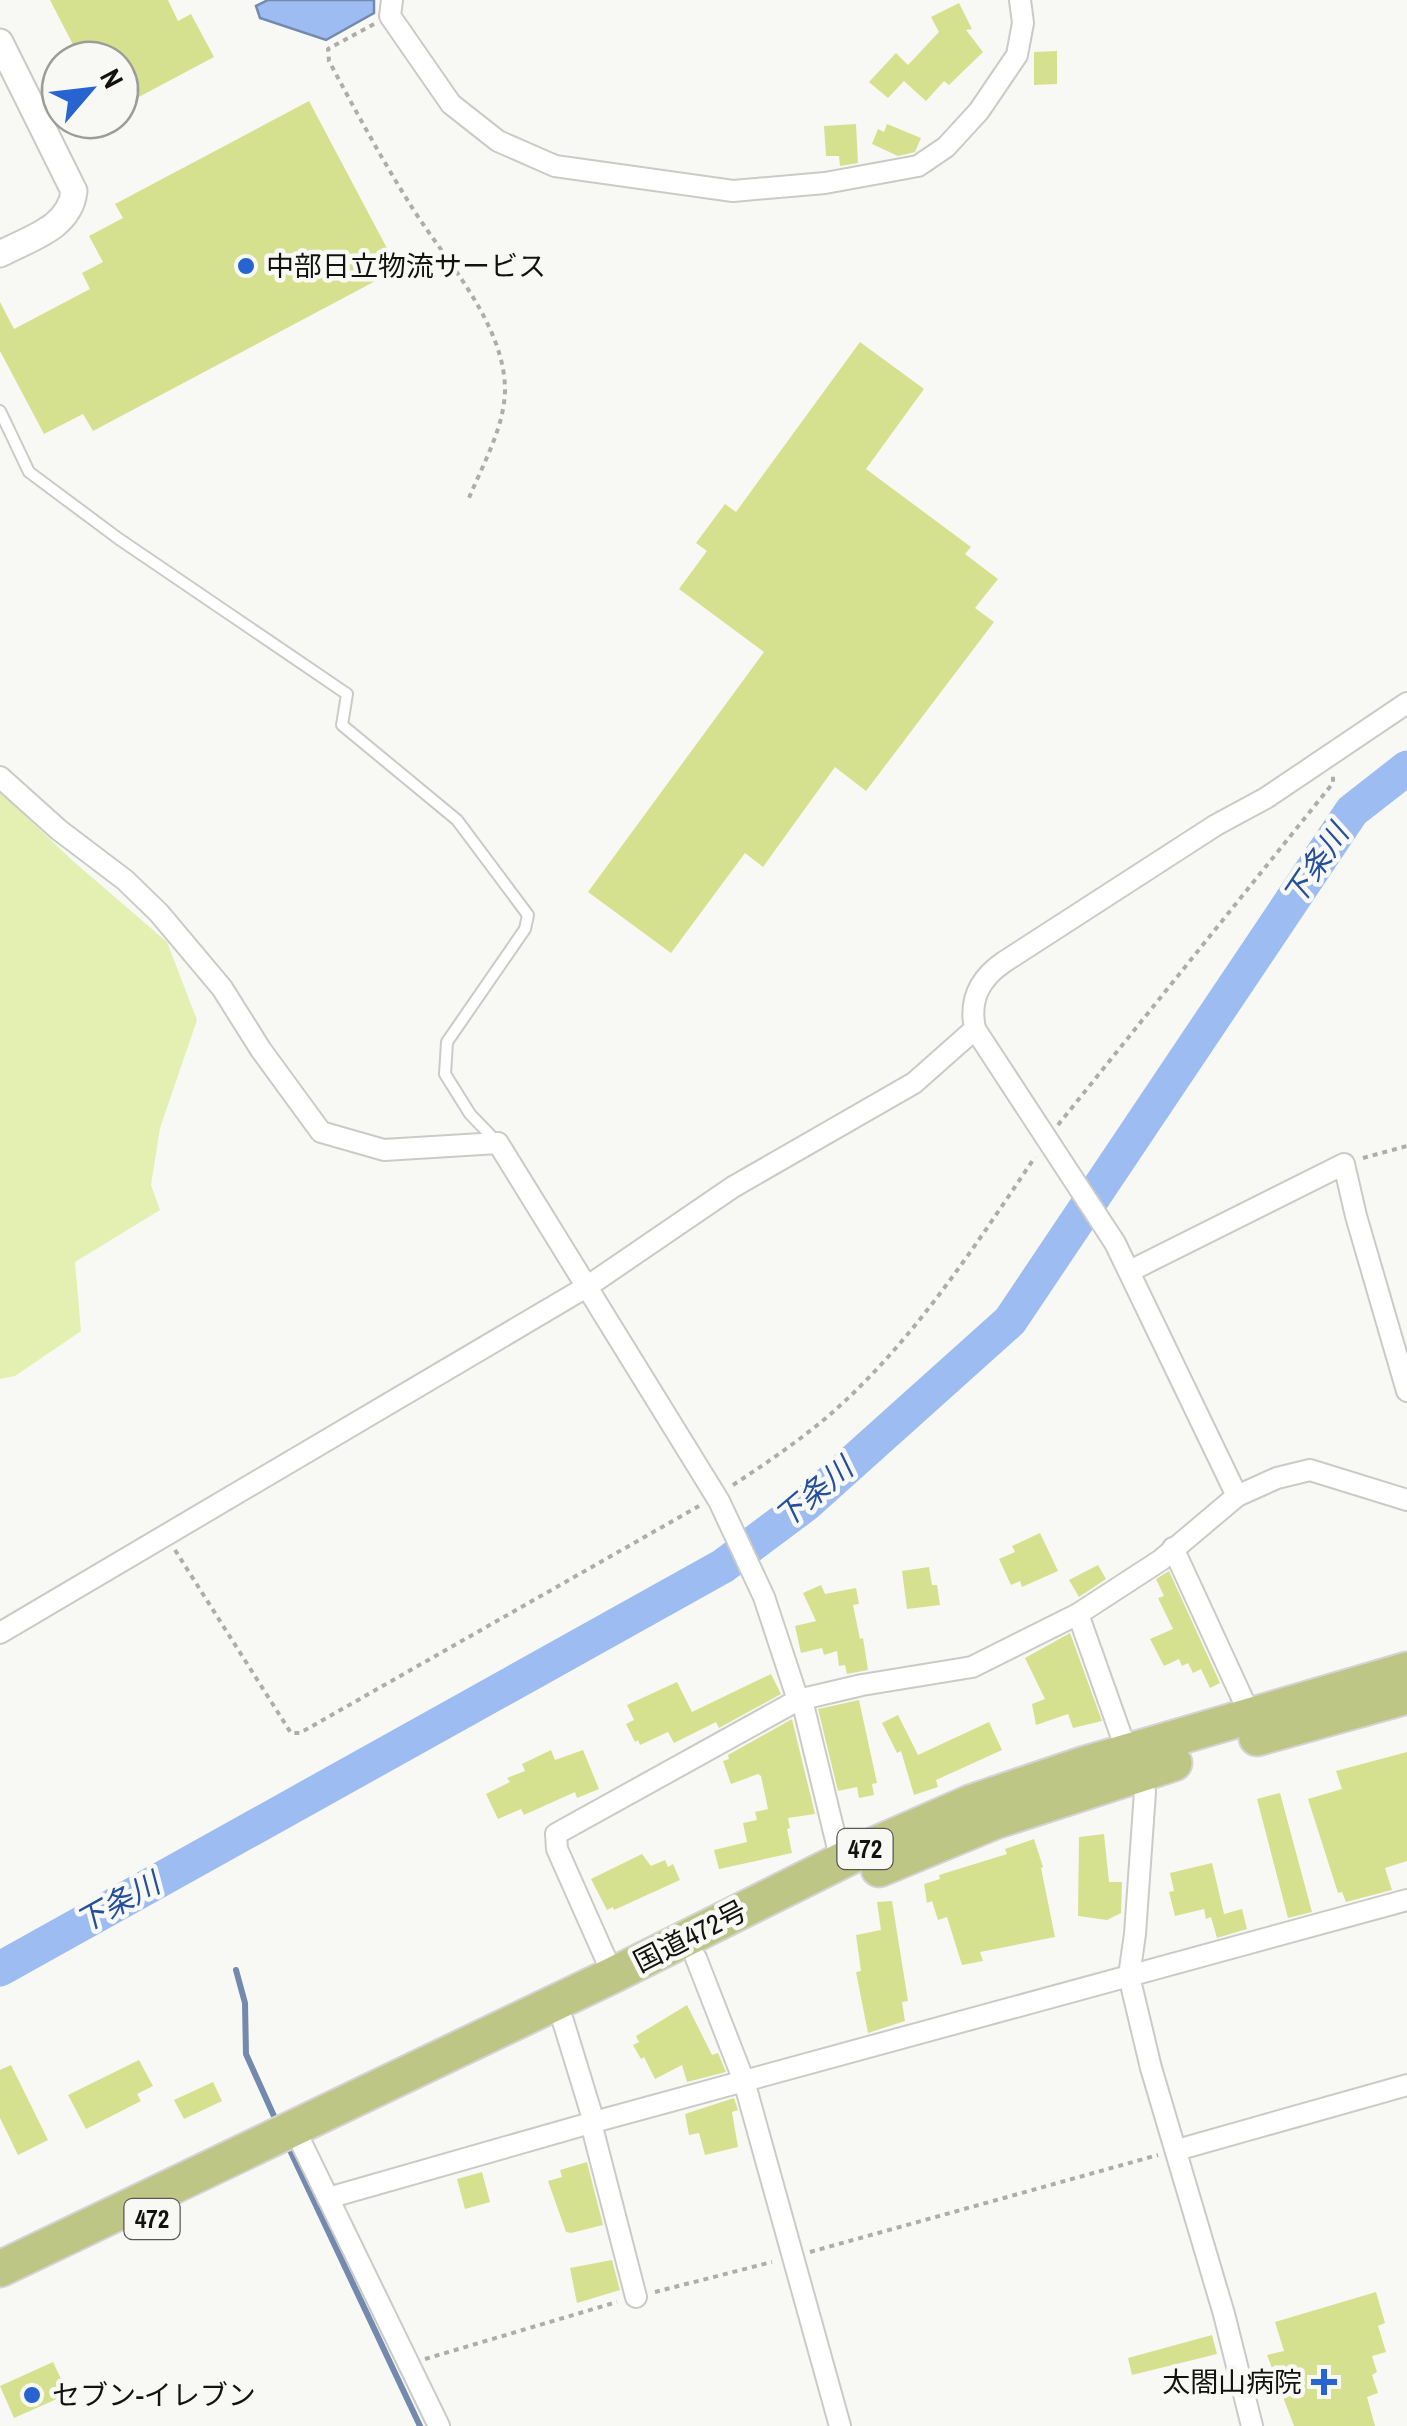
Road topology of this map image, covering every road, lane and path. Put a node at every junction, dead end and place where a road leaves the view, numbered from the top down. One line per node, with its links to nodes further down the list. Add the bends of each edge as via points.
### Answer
1 (1020, 0): 2 (street, via 1017,55 980,111 918,166 825,184 733,190 556,166 498,141 451,104)
2 (391, 8): 6 (path, via 328,49 329,61 500,351 505,392 497,431)
3 (0, 42): 4 (street, via 74,191 59,224)
4 (0, 254)
5 (0, 411): 12 (lane, via 28,472 347,694 342,725 457,820 528,915 525,930 447,1042 445,1074)
6 (469, 498)
7 (1407, 703): 8 (street)
8 (1327, 758): 10 (street, via 986,974 970,1006); 11 (path, via 1333,783)
9 (0, 777): 12 (street, via 159,913 222,988 321,1132 384,1150)
10 (975, 1029): 11 (street); 16 (street, via 914,1083 733,1187)
11 (1051, 1141): 15 (street); 19 (path, via 894,1350 828,1416)
12 (498, 1143): 16 (street)
13 (1407, 1146): 14 (path)
14 (1344, 1164): 15 (street); 17 (street)
15 (1130, 1271): 18 (street)
16 (588, 1286): 19 (street); 21 (street)
17 (1407, 1390)
18 (1238, 1496): 20 (street, via 1310,1470); 22 (street)
19 (718, 1499): 21 (path, via 300,1733 291,1733); 26 (street, via 764,1597)
20 (1407, 1500)
21 (166, 1535): 24 (street)
22 (1173, 1548): 23 (street); 27 (street)
23 (1078, 1614): 26 (street, via 972,1667); 28 (street)
24 (0, 1633)
25 (1403, 1691): 27 (highway, 国道472号 / 472); 28 (highway, 国道472号 / 472)
26 (800, 1700): 29 (street); 32 (street, via 556,1834)
27 (1250, 1715): 28 (highway, 国道472号 / 472)
28 (1134, 1763): 29 (highway, 国道472号 / 472, via 970,1803); 31 (highway, 国道472号 / 472, via 877,1870); 33 (street, via 1145,1792)
29 (842, 1861): 32 (highway, 国道472号 / 472)
30 (1407, 1900): 33 (street)
31 (696, 1958): 34 (highway, 国道472号 / 472); 35 (street)
32 (613, 1975): 38 (highway, 国道472号 / 472)
33 (1128, 1976): 35 (street); 39 (street)
34 (562, 2021): 37 (street); 38 (highway, 国道472号 / 472)
35 (744, 2080): 37 (street); 45 (street)
36 (1407, 2085): 39 (street)
37 (592, 2123): 40 (street); 43 (street)
38 (299, 2137): 40 (street); 41 (highway, 国道472号 / 472); 42 (highway, 国道472号 / 472)
39 (1176, 2150): 46 (street)
40 (328, 2198): 44 (street)
41 (0, 2269)
42 (0, 2292)
43 (636, 2297)
44 (438, 2426)
45 (840, 2426)
46 (1252, 2426)

